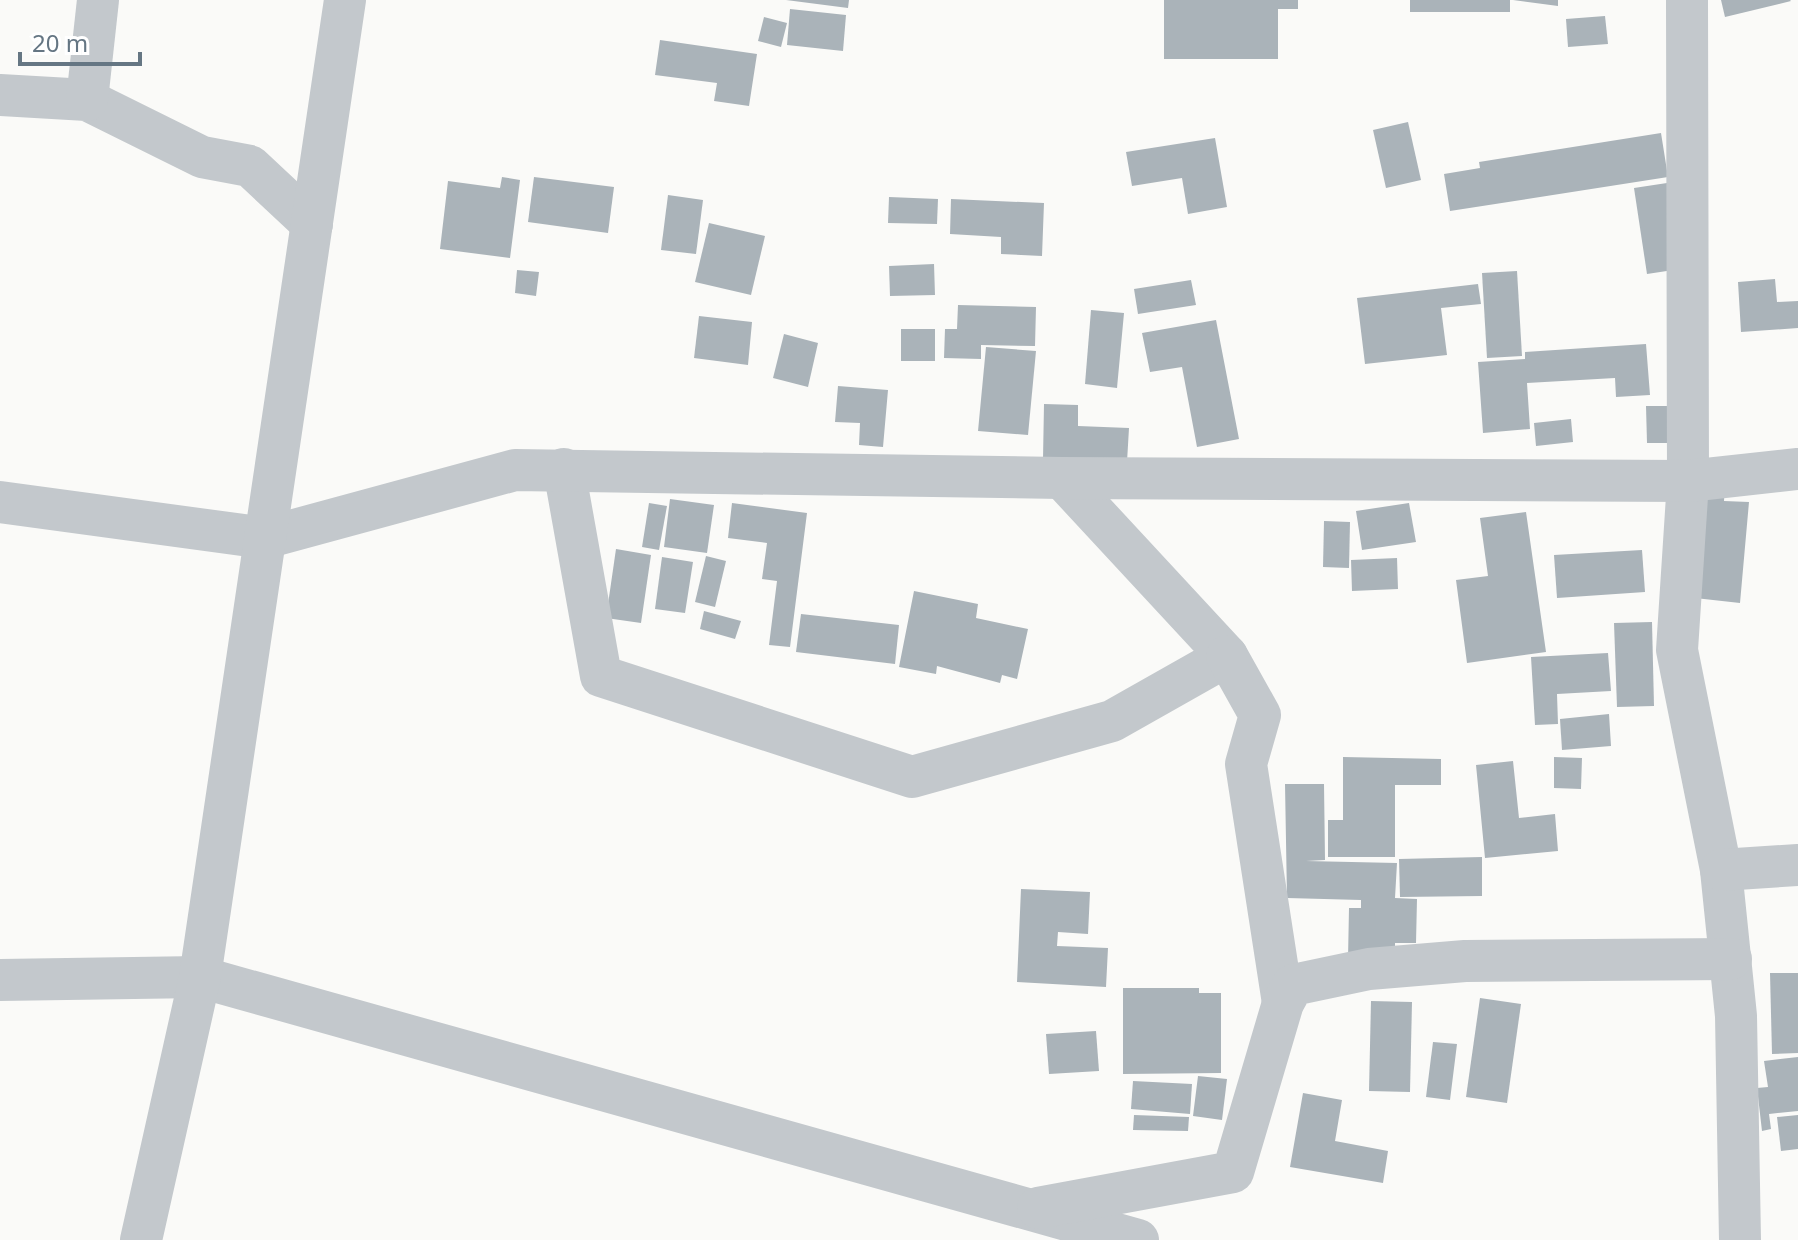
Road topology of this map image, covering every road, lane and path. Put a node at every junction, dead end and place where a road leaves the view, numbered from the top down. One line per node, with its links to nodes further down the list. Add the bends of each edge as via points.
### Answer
1 (98, 0): 5 (street)
2 (345, 0): 6 (street)
3 (1687, 0): 10 (street)
4 (0, 95): 5 (street)
5 (87, 100): 6 (street, via 202,157 250,166)
6 (312, 224): 12 (street)
7 (564, 469): 9 (street); 12 (street, via 515,470); 13 (street, via 601,676 912,777 1112,721)
8 (1798, 469): 10 (street)
9 (1062, 478): 10 (street); 13 (street)
10 (1688, 481): 15 (street, via 1677,650)
11 (0, 502): 12 (street)
12 (265, 538): 17 (street)
13 (1227, 656): 19 (street, via 1260,715 1246,764)
14 (1798, 865): 15 (street)
15 (1721, 870): 16 (street)
16 (1731, 959): 19 (street, via 1465,961 1369,969 1293,985); 23 (street)
17 (200, 977): 18 (street); 20 (street); 21 (street)
18 (0, 980)
19 (1283, 1003): 20 (street, via 1233,1172)
20 (1024, 1225): 22 (street)
21 (141, 1240)
22 (1138, 1240)
23 (1740, 1240)

